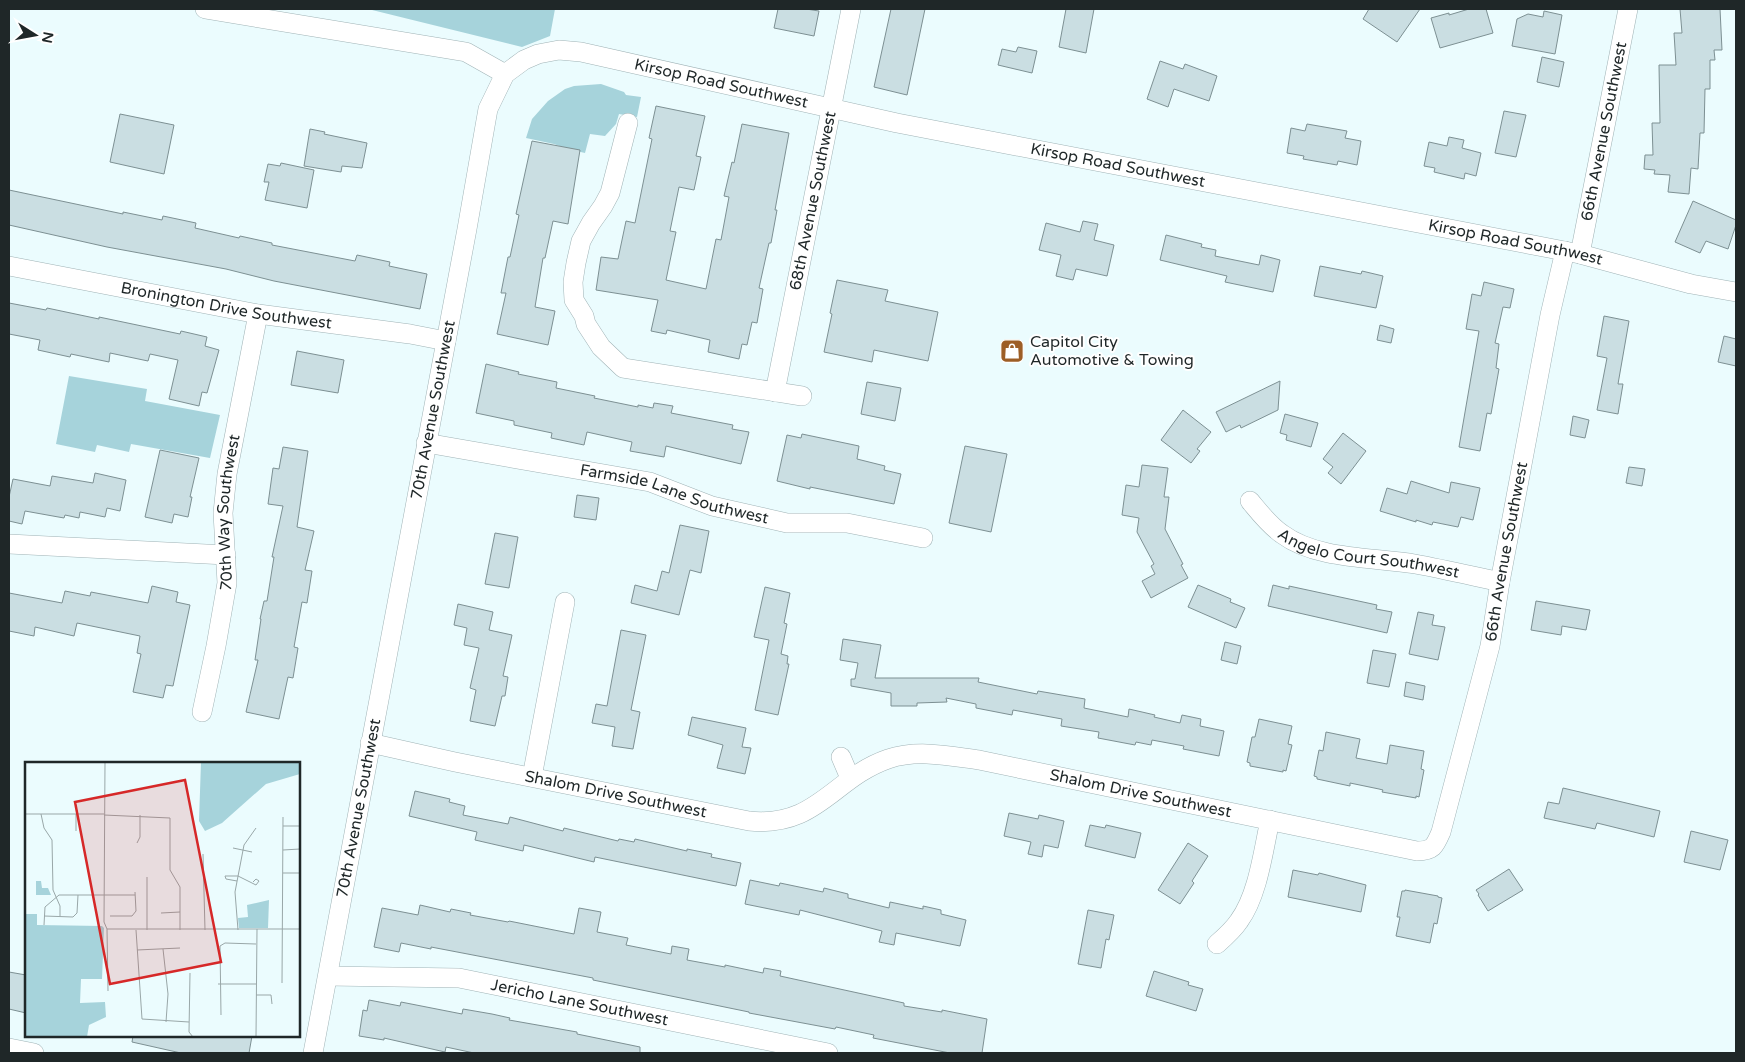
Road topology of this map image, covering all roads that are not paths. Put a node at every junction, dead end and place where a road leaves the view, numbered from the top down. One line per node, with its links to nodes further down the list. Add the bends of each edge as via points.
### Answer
1 (205, 9): 4 (street, via 466,52)
2 (851, 9): 5 (street, 68th Avenue Southwest)
3 (1628, 9): 7 (street, 66th Avenue Southwest)
4 (505, 74): 5 (street, Kirsop Road Southwest, via 538,54 559,50 581,52); 11 (street, 70th Avenue Southwest, via 488,109 484,127)
5 (832, 108): 7 (street, Kirsop Road Southwest); 12 (street, 68th Avenue Southwest)
6 (628, 123): 12 (street, via 610,193 581,241 573,282 574,300 586,324 601,347 623,368)
7 (1572, 253): 9 (street, Kirsop Road Southwest); 19 (street, 66th Avenue Southwest, via 1550,315)
8 (9, 266): 10 (street, Bronington Drive Southwest)
9 (1736, 292)
10 (258, 314): 11 (street, Bronington Drive Southwest); 18 (street, 70th Way Southwest, via 227,474 224,513)
11 (446, 341): 14 (street, 70th Avenue Southwest)
12 (775, 392): 13 (street)
13 (802, 396)
14 (426, 443): 16 (street, Farmside Lane Southwest, via 650,482 712,506 787,523 847,523); 22 (street, 70th Avenue Southwest)
15 (1250, 501): 19 (street, Angelo Court Southwest, via 1266,521 1305,547 1414,564)
16 (923, 538)
17 (9, 544): 18 (street)
18 (226, 555): 21 (street, 70th Way Southwest, via 227,582)
19 (1500, 582): 27 (street, 66th Avenue Southwest, via 1490,646 1441,832)
20 (565, 602): 24 (street)
21 (202, 712)
22 (370, 743): 24 (street, Shalom Drive Southwest); 29 (street, 70th Avenue Southwest)
23 (841, 757): 25 (street)
24 (532, 777): 25 (street, Shalom Drive Southwest, via 766,823 797,816 837,791)
25 (850, 778): 26 (street, Shalom Drive Southwest, via 890,758 940,754)
26 (1270, 820): 27 (street, Shalom Drive Southwest, via 1417,851); 28 (street, via 1246,912)
27 (1432, 848)
28 (1218, 944)
29 (328, 976): 32 (street, 70th Avenue Southwest); 33 (street, Jericho Lane Southwest, via 459,978)
30 (9, 1048): 31 (street)
31 (34, 1053)
32 (313, 1053)
33 (828, 1053)

